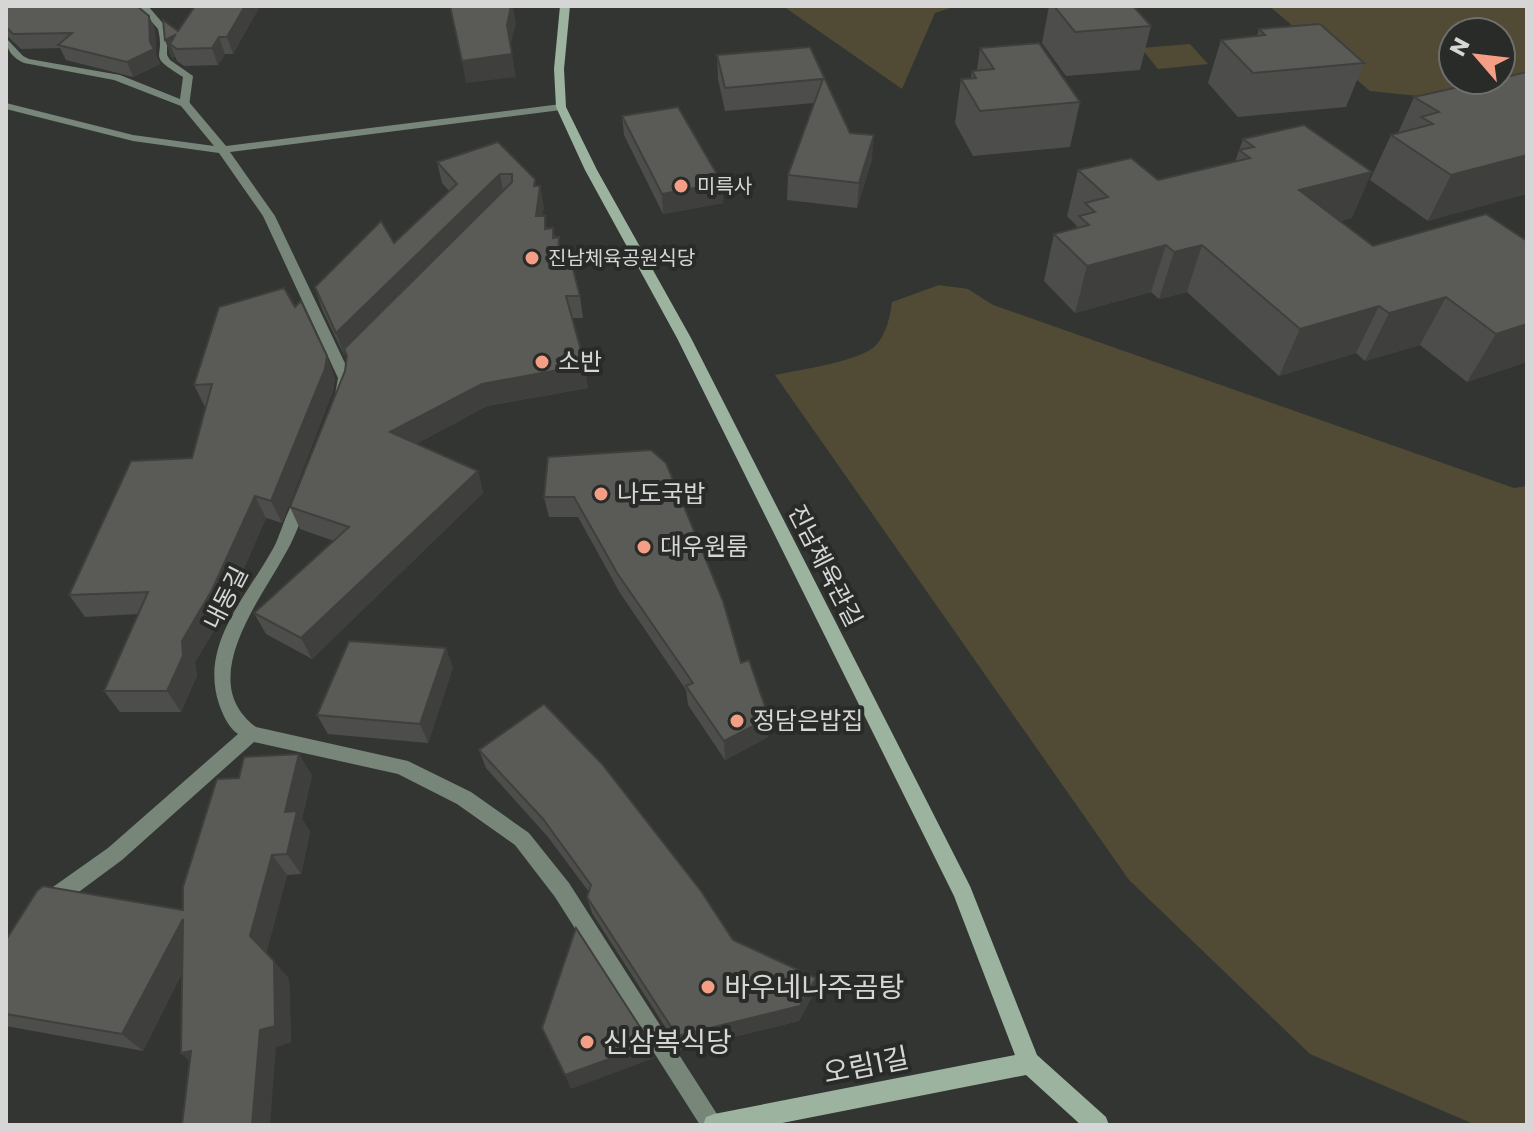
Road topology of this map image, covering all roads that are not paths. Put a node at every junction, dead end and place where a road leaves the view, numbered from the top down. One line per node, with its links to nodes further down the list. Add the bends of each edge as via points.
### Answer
1 (143, 6): 4 (street, via 162,28 166,62 188,76)
2 (565, 6): 6 (street, 진남체육관길)
3 (6, 41): 4 (street, via 27,61 116,77)
4 (185, 104): 7 (street)
5 (6, 106): 7 (street, via 133,138)
6 (561, 107): 7 (street); 12 (street, 진남체육관길, via 684,338 963,893)
7 (223, 150): 8 (street, via 269,216 346,365)
8 (338, 406)
9 (305, 489): 10 (street, 내동길, via 283,544 229,640 226,703 238,728)
10 (251, 734): 11 (street, via 115,854); 13 (street, via 401,767 464,798 522,839 562,890)
11 (37, 912)
12 (1029, 1063): 13 (street, 오림1길); 14 (street, 진남체육관길)
13 (713, 1125)
14 (1098, 1125)

